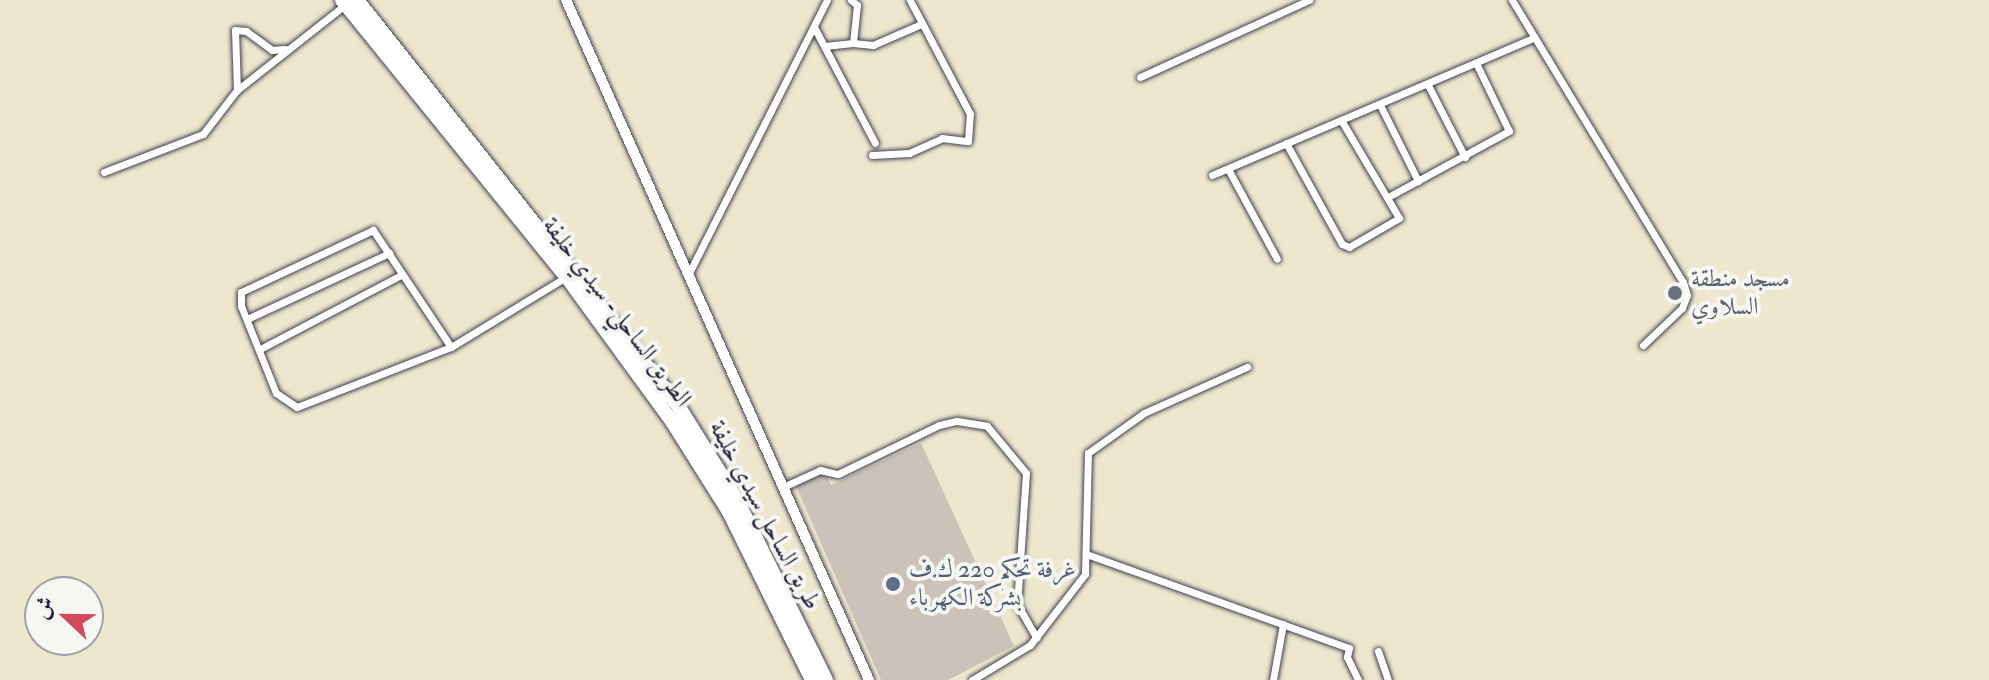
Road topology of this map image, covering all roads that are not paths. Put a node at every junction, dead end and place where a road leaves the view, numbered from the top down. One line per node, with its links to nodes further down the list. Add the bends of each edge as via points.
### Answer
1 (566, 0): 32 (street)
2 (827, 0): 9 (street)
3 (851, 0): 11 (street, via 857,5)
4 (910, 0): 8 (street)
5 (1309, 0): 15 (street)
6 (1512, 0): 10 (street)
7 (348, 1): 13 (street); 33 (highway, الطريق الساحلي- سيدي خليفة); 45 (highway, طريق الساحل سيدي خليفة, via 677,404 737,500)
8 (921, 24): 11 (street, via 873,45); 22 (street, via 970,114 968,141 942,138 909,153)
9 (814, 27): 12 (street); 32 (street)
10 (1535, 37): 14 (street); 35 (street, via 1683,282 1687,295 1682,308)
11 (853, 43): 12 (street)
12 (825, 46): 20 (street)
13 (287, 49): 17 (street); 17 (street, via 272,50 251,33 235,30)
14 (1477, 65): 16 (street); 23 (street, via 1509,131)
15 (1140, 77)
16 (1428, 85): 18 (street); 23 (street)
17 (237, 90): 25 (street, via 203,134)
18 (1380, 105): 19 (street); 27 (street)
19 (1341, 120): 21 (street); 28 (street)
20 (875, 143)
21 (1286, 143): 24 (street); 28 (street, via 1345,247 1399,221)
22 (872, 155)
23 (1465, 157): 27 (street)
24 (1228, 169): 26 (street); 30 (street)
25 (104, 172)
26 (1212, 175)
27 (1418, 181): 28 (street)
28 (1388, 197)
29 (389, 253): 31 (street); 34 (street); 34 (street, via 371,230 253,282 240,300)
30 (1277, 259)
31 (401, 275): 36 (street); 37 (street)
32 (688, 275): 39 (street)
33 (566, 277): 36 (street); 44 (highway, الطريق الساحلي- سيدي خليفة, via 635,368 713,487)
34 (247, 319): 37 (street)
35 (1643, 345)
36 (451, 347): 37 (street, via 297,407 276,393)
37 (262, 348)
38 (1247, 367): 40 (street, via 1144,413 1088,453 1084,506)
39 (783, 487): 42 (street, via 820,470 838,474 939,425 957,421 987,426 1026,473 1017,604); 46 (street)
40 (1089, 555): 41 (street); 42 (street, via 1085,574)
41 (1283, 624): 48 (street); 49 (street, via 1349,648)
42 (1037, 638): 47 (street)
43 (1378, 651): 50 (street)
44 (812, 680)
45 (826, 680)
46 (869, 680)
47 (972, 680)
48 (1273, 680)
49 (1358, 680)
50 (1388, 680)

